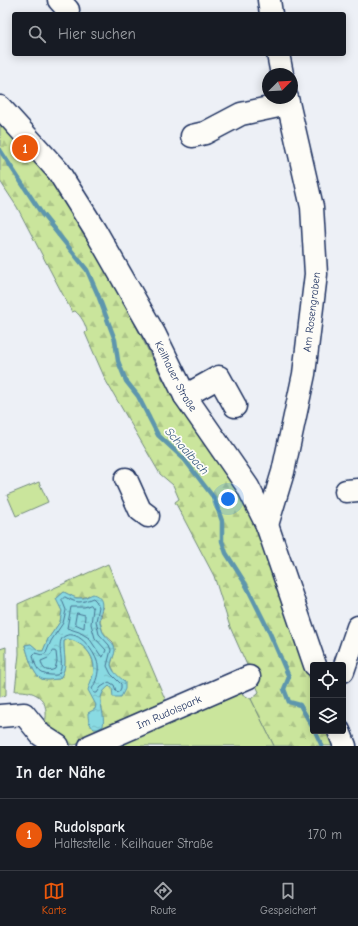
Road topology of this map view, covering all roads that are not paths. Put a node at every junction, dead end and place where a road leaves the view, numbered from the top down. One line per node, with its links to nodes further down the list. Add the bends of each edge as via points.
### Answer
1 (269, 0): 2 (street)
2 (272, 12)
3 (278, 56): 4 (street)
4 (281, 68)
5 (277, 104): 8 (street, via 241,114 205,133)
6 (289, 104): 13 (street, Am Rosengraben, via 312,207 316,274 304,374 283,472)
7 (0, 107): 9 (street, Keilhauer Straße, via 58,171 155,335)
8 (192, 136)
9 (185, 396): 10 (street, via 219,377); 13 (street, Keilhauer Straße, via 248,486)
10 (235, 406)
11 (126, 479): 12 (street, via 140,510)
12 (148, 516)
13 (267, 525): 15 (street, Keilhauer Straße)
14 (358, 627): 16 (street)
15 (314, 662)
16 (346, 662)
17 (249, 677): 21 (street, Im Rudolspark)
18 (0, 716): 20 (street, via 24,714 41,735)
19 (340, 734): 22 (street)
20 (58, 746)
21 (90, 746)
22 (345, 746)

